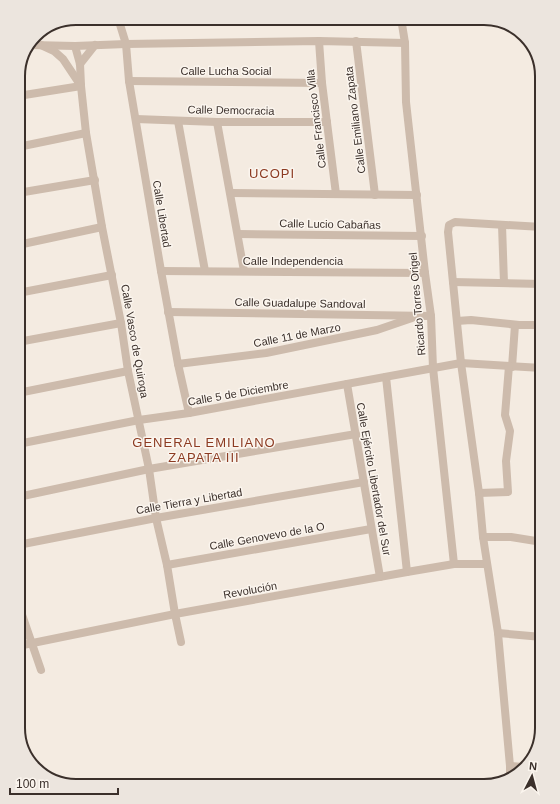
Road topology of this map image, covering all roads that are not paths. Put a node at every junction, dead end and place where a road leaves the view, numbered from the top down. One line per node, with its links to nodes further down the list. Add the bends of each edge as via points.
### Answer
1 (120, 25): 6 (street, Calle Libertad)
2 (402, 25): 5 (street, Ricardo Torres Origel)
3 (319, 41): 4 (street); 6 (street); 13 (street, Calle Francisco Villa)
4 (356, 41): 5 (street); 26 (street, Calle Emiliano Zapata)
5 (405, 43): 27 (street, Ricardo Torres Origel, via 406,102)
6 (126, 44): 9 (street); 12 (street, Calle Libertad)
7 (36, 45): 8 (street)
8 (41, 45): 10 (street); 14 (street, Calle Vasco de Quiroga, via 63,59)
9 (95, 45): 10 (street); 11 (street)
10 (75, 46): 11 (street)
11 (80, 64): 14 (street)
12 (129, 81): 13 (street, Calle Lucha Social); 16 (street, Calle Libertad)
13 (322, 83): 19 (street, Calle Francisco Villa)
14 (81, 86): 15 (street); 20 (street, Calle Vasco de Quiroga)
15 (25, 95)
16 (136, 119): 17 (street, Calle Democracia); 34 (street, Calle Libertad)
17 (178, 121): 18 (street, Calle Democracia); 35 (street)
18 (217, 122): 19 (street, Calle Democracia); 24 (street)
19 (327, 122): 25 (street, Calle Francisco Villa)
20 (86, 133): 21 (street); 22 (street, Calle Vasco de Quiroga)
21 (25, 146)
22 (95, 180): 23 (street); 30 (street, Calle Vasco de Quiroga)
23 (25, 192)
24 (231, 193): 25 (street); 31 (street)
25 (336, 194): 26 (street)
26 (375, 196): 27 (street)
27 (417, 196): 32 (street, Ricardo Torres Origel)
28 (502, 225): 29 (street); 39 (street, via 455,222 449,225); 40 (street)
29 (535, 227)
30 (102, 228): 33 (street); 38 (street, Calle Vasco de Quiroga)
31 (238, 234): 32 (street, Calle Lucio Cabañas); 36 (street)
32 (422, 236): 37 (street, Ricardo Torres Origel)
33 (25, 244)
34 (161, 271): 35 (street, Calle Independencia); 43 (street, Calle Libertad)
35 (205, 271): 36 (street, Calle Independencia)
36 (244, 271): 37 (street, Calle Independencia)
37 (425, 273): 45 (street, Ricardo Torres Origel)
38 (112, 275): 42 (street); 47 (street, Calle Vasco de Quiroga)
39 (453, 282): 40 (street); 46 (street)
40 (504, 283): 41 (street)
41 (535, 284)
42 (25, 292)
43 (168, 312): 44 (street, Calle Guadalupe Sandoval); 52 (street, Calle Libertad)
44 (417, 316): 45 (street, Calle Guadalupe Sandoval); 52 (street, Calle 11 de Marzo, via 377,330 266,353)
45 (431, 316): 54 (street, Ricardo Torres Origel)
46 (457, 321): 48 (street); 51 (street)
47 (121, 323): 50 (street); 56 (street, Calle Vasco de Quiroga)
48 (515, 325): 49 (street); 53 (street, via 514,352)
49 (535, 325)
50 (25, 341)
51 (461, 363): 53 (street, Calle 5 de Diciembre); 54 (street, Calle 5 de Diciembre); 66 (street)
52 (178, 364): 60 (street, Calle Libertad)
53 (510, 366): 55 (street, Calle 5 de Diciembre); 66 (street, via 505,415 510,431 506,461 508,492)
54 (433, 368): 57 (street, Calle 5 de Diciembre); 73 (street, Ricardo Torres Origel)
55 (535, 368)
56 (128, 371): 59 (street); 61 (street, Calle Vasco de Quiroga)
57 (386, 377): 58 (street, Calle 5 de Diciembre); 76 (street)
58 (347, 384): 60 (street, Calle 5 de Diciembre); 62 (street, Calle Ejército Libertador del Sur)
59 (25, 392)
60 (189, 413): 61 (street, Calle 5 de Diciembre)
61 (139, 420): 63 (street, Calle 5 de Diciembre); 64 (street, Calle Vasco de Quiroga)
62 (356, 434): 64 (street); 65 (street, Calle Ejército Libertador del Sur)
63 (25, 443)
64 (149, 469): 67 (street); 68 (street, Calle Vasco de Quiroga)
65 (364, 482): 68 (street, Calle Tierra y Libertad); 69 (street, Calle Ejército Libertador del Sur)
66 (479, 493): 70 (street)
67 (25, 496)
68 (156, 518): 72 (street, Calle Tierra y Libertad); 75 (street, Calle Vasco de Quiroga)
69 (370, 529): 75 (street, Calle Genovevo de la O); 77 (street, Calle Ejército Libertador del Sur)
70 (483, 538): 71 (street, via 511,537); 74 (street)
71 (535, 540)
72 (25, 544)
73 (454, 564): 74 (street, Revolución); 76 (street, Revolución)
74 (486, 564): 80 (street)
75 (167, 565): 78 (street, Calle Vasco de Quiroga)
76 (407, 572): 77 (street, Revolución)
77 (380, 577): 78 (street, Revolución)
78 (175, 614): 82 (street, Calle Vasco de Quiroga); 83 (street, Revolución)
79 (25, 624): 83 (street)
80 (498, 634): 81 (street); 86 (street)
81 (535, 637)
82 (181, 642)
83 (32, 644): 84 (street, Revolución); 85 (street)
84 (25, 645)
85 (41, 670)
86 (510, 766): 87 (street)
87 (510, 772)

